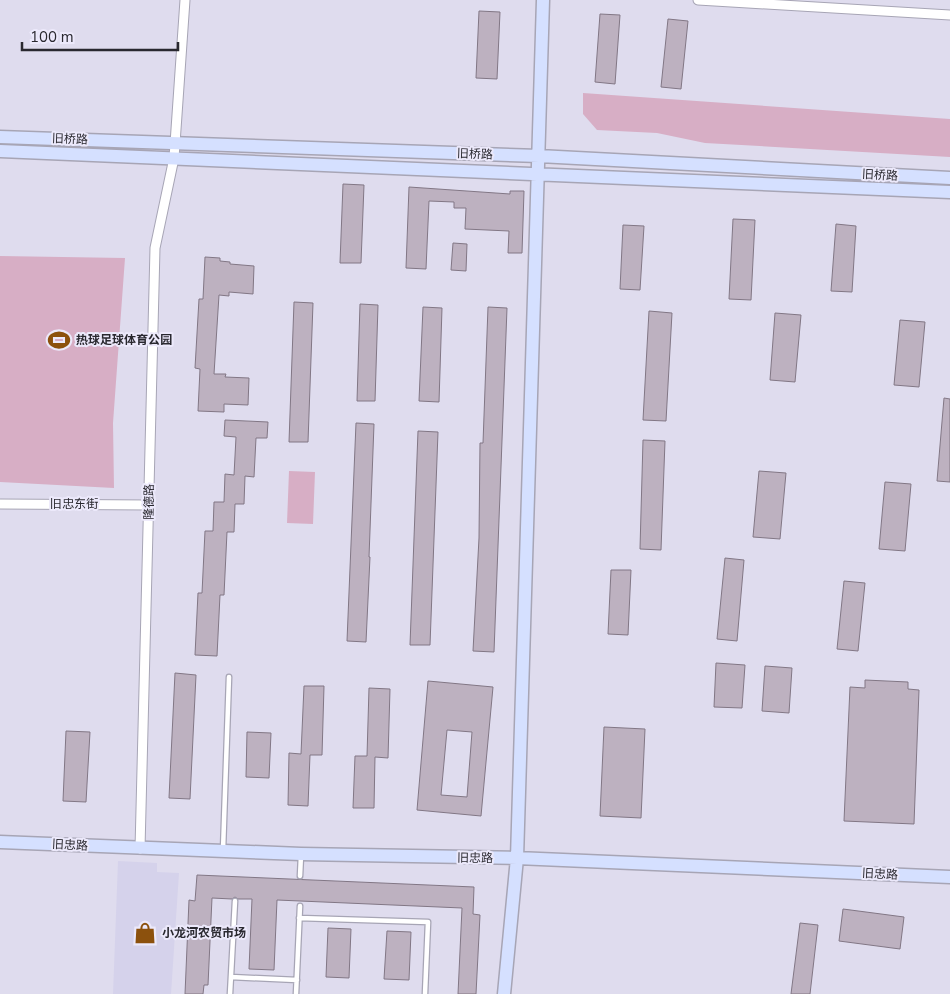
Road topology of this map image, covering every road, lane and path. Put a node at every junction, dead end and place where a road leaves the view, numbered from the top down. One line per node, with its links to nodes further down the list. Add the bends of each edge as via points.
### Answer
1 (185, 0): 6 (street, 隆德路)
2 (543, 0): 8 (street)
3 (698, 0): 4 (street)
4 (950, 15)
5 (0, 137): 6 (street, 旧桥路)
6 (175, 143): 8 (street, 旧桥路); 9 (street, 隆德路)
7 (0, 151): 9 (street, 旧桥路)
8 (539, 156): 10 (street); 11 (street, 旧桥路)
9 (174, 158): 10 (street, 旧桥路); 14 (street, 隆德路, via 155,248)
10 (538, 173): 12 (street, 旧桥路); 20 (street)
11 (950, 178)
12 (950, 192)
13 (0, 504): 14 (street, 旧忠东街)
14 (149, 505): 17 (street, 隆德路)
15 (229, 677): 18 (lane)
16 (0, 842): 17 (street, 旧忠路)
17 (140, 848): 18 (street, 旧忠路)
18 (223, 852): 19 (street, 旧忠路)
19 (301, 854): 20 (street, 旧忠路); 21 (lane)
20 (517, 858): 22 (street, 旧忠路); 31 (street)
21 (300, 876)
22 (950, 877)
23 (235, 900): 26 (lane)
24 (300, 906): 25 (lane)
25 (299, 918): 27 (lane); 30 (lane, via 428,922)
26 (231, 977): 27 (lane); 28 (lane)
27 (296, 980): 29 (lane)
28 (230, 994)
29 (296, 994)
30 (425, 994)
31 (504, 994)

